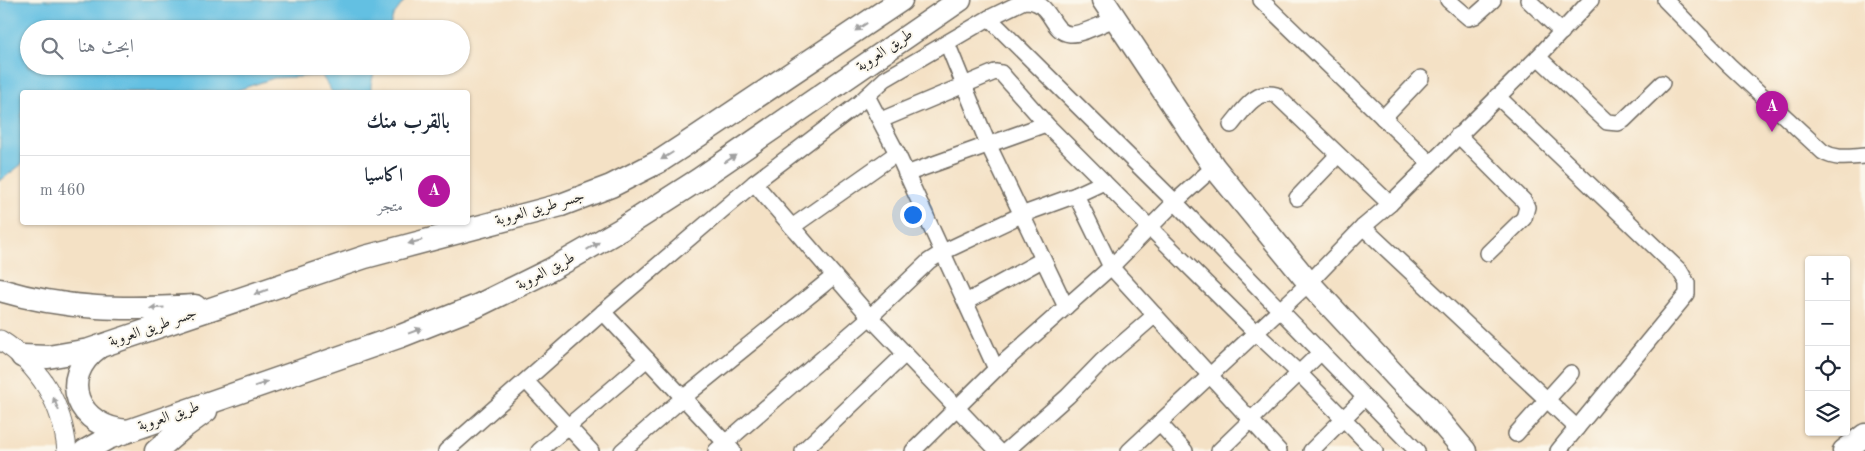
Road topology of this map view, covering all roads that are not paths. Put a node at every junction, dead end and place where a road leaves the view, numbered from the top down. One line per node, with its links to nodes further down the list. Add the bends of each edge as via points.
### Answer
1 (901, 0): 50 (highway, جسر طريق العروبة, one-way to 50, via 660,161 611,186 561,204 365,257)
2 (960, 0): 69 (highway, طريق العروبة, one-way to 2, via 439,321 550,270 698,180)
3 (1103, 0): 11 (highway)
4 (1261, 0): 20 (street)
5 (1448, 0): 6 (street, via 1470,18)
6 (1493, 0)
7 (1528, 0): 12 (street)
8 (1591, 0): 12 (street)
9 (1665, 0): 28 (street, via 1729,65 1824,152 1843,158)
10 (989, 18): 11 (street, via 1018,2 1031,0 1042,5 1059,28 1068,34 1077,34); 13 (street); 36 (street)
11 (1116, 19): 30 (highway)
12 (1562, 32): 14 (street)
13 (946, 43): 17 (street); 18 (street, via 885,79)
14 (1538, 57): 16 (street, via 1607,122 1624,120); 19 (street)
15 (1421, 78): 20 (street)
16 (1662, 83)
17 (964, 84): 21 (street); 22 (street, via 999,72); 25 (street)
18 (867, 96): 21 (street); 33 (street)
19 (1497, 96): 24 (street); 78 (street, via 1680,272 1687,283 1687,294)
20 (1384, 118): 29 (street)
21 (881, 120): 26 (street)
22 (1046, 124): 25 (street); 32 (street)
23 (1231, 125): 27 (street, via 1255,98 1269,93 1276,95)
24 (1458, 134): 29 (street); 43 (street, via 1527,207 1524,218)
25 (988, 144): 31 (street); 38 (street)
26 (897, 153): 31 (street); 39 (street)
27 (1338, 155): 35 (street); 37 (street)
28 (1865, 156)
29 (1430, 163): 37 (street)
30 (1214, 167): 36 (street); 47 (highway)
31 (906, 174): 42 (street)
32 (1104, 182): 34 (street); 40 (street)
33 (754, 183): 39 (street); 53 (street)
34 (1076, 195): 38 (street); 45 (street)
35 (1297, 198)
36 (1175, 202): 40 (street); 52 (street)
37 (1390, 204): 41 (street)
38 (1021, 216): 42 (street); 44 (street)
39 (792, 227): 46 (street)
40 (1150, 227): 45 (street); 56 (street)
41 (1364, 227): 47 (street); 72 (street)
42 (943, 252): 49 (street); 55 (street, via 917,271)
43 (1488, 253)
44 (1042, 260): 49 (street); 51 (street)
45 (1111, 267): 51 (street); 54 (street)
46 (834, 276): 55 (street); 71 (street)
47 (1309, 283): 52 (street); 68 (highway)
48 (0, 290): 50 (highway, one-way to 48, via 109,309 44,301)
49 (966, 302): 63 (street)
50 (223, 304): 58 (highway, جسر طريق العروبة)
51 (1066, 307): 63 (street)
52 (1280, 310): 56 (street); 59 (street)
53 (603, 312): 62 (street); 67 (street)
54 (1155, 315): 66 (street); 93 (street)
55 (870, 317): 60 (street); 82 (street)
56 (1256, 333): 65 (street); 66 (street)
57 (0, 340): 61 (main road)
58 (99, 347): 61 (highway, جسر طريق العروبة, via 61,356); 79 (highway, via 80,368 76,381 79,400 94,421 112,429)
59 (1321, 352): 65 (street); 70 (street)
60 (905, 354): 73 (street); 90 (street)
61 (22, 356): 83 (main road, one-way to 61, via 63,424 52,394)
62 (647, 359): 71 (street); 77 (street)
63 (996, 369): 73 (street)
64 (1571, 373): 72 (street)
65 (1300, 374): 74 (street); 75 (street)
66 (1211, 375): 75 (street); 76 (street)
67 (526, 381): 77 (street); 86 (street)
68 (1402, 383): 101 (highway, via 1415,405); 102 (highway)
69 (236, 393): 79 (highway, طريق العروبة); 85 (highway, via 195,419)
70 (1365, 397): 74 (street); 100 (street)
71 (683, 398): 82 (street); 89 (street)
72 (1548, 400): 78 (street); 80 (street)
73 (958, 408): 91 (street); 92 (street)
74 (1343, 419): 98 (street); 99 (street)
75 (1251, 422): 96 (street); 97 (street)
76 (1158, 423): 94 (street); 95 (street)
77 (569, 426): 87 (street); 88 (street)
78 (1577, 428): 103 (street)
79 (128, 431): 84 (highway, طريق العروبة, via 98,442)
80 (1516, 434)
81 (1865, 435): 104 (highway)
82 (725, 448)
83 (67, 451)
84 (86, 451)
85 (156, 451)
86 (446, 451)
87 (539, 451)
88 (591, 451)
89 (622, 451)
90 (803, 451)
91 (913, 451)
92 (998, 451)
93 (1006, 451)
94 (1129, 451)
95 (1185, 451)
96 (1219, 451)
97 (1279, 451)
98 (1311, 451)
99 (1375, 451)
100 (1417, 451)
101 (1452, 451)
102 (1466, 451)
103 (1558, 451)
104 (1844, 451)

